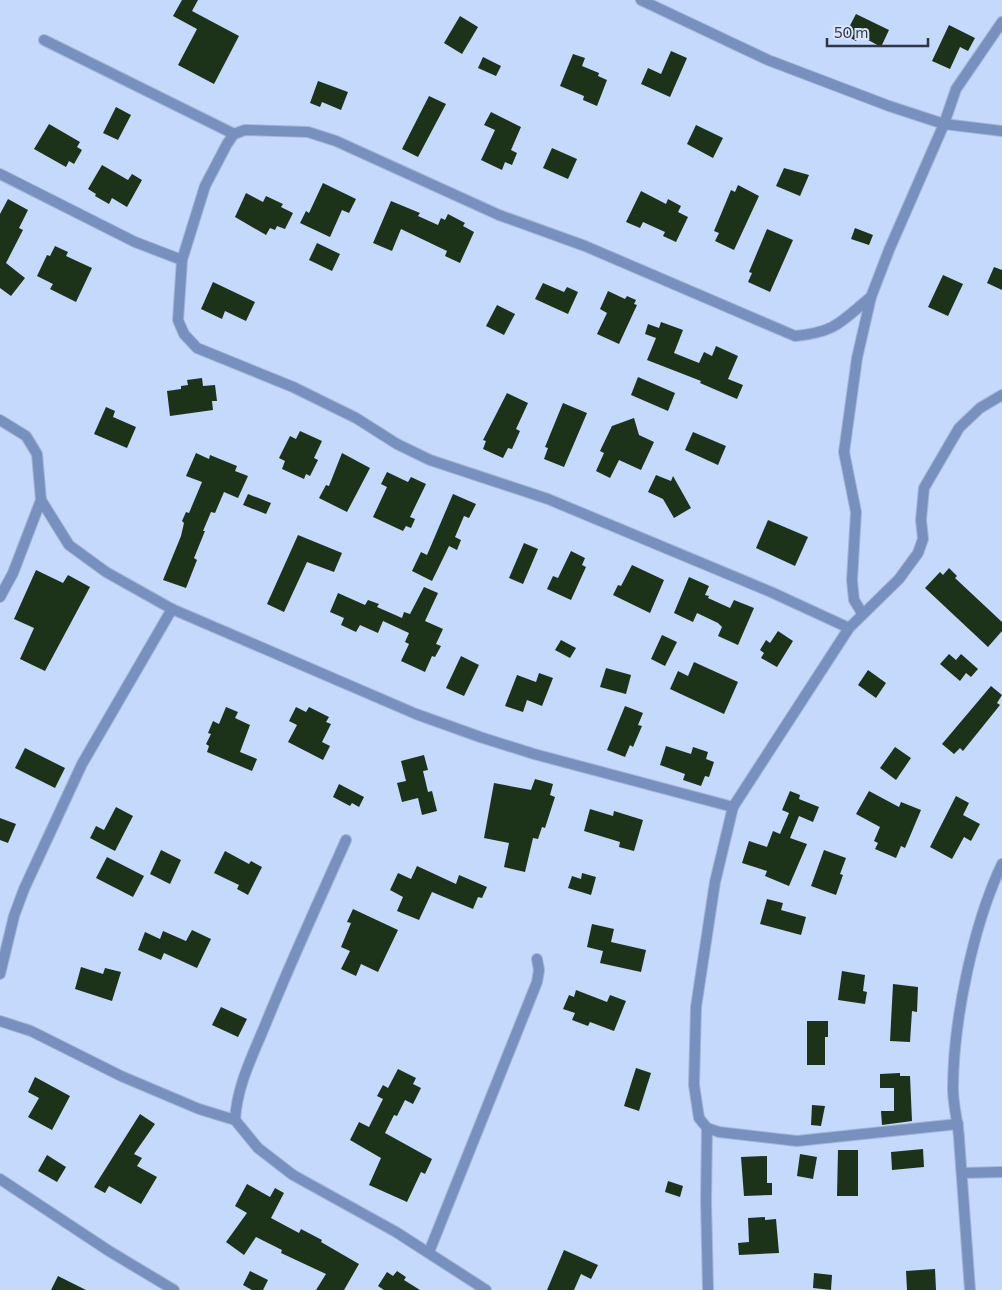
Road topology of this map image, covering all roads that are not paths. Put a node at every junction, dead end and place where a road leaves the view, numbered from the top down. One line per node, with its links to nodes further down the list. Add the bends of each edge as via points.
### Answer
1 (641, 0): 4 (street, via 768,60)
2 (1002, 22): 4 (street, via 956,89)
3 (44, 40): 6 (street)
4 (944, 124): 5 (street); 9 (street)
5 (1002, 131)
6 (234, 134): 8 (street, via 205,186); 9 (street, via 245,130 308,132 336,141 499,215 585,246 796,336 816,334 837,326)
7 (0, 174): 8 (street, via 136,242)
8 (182, 260): 16 (street, via 178,320 184,334 198,348 293,387 430,460 548,499)
9 (872, 297): 15 (street, via 857,358 844,452 856,512 854,600)
10 (1002, 395): 15 (street, via 980,408 959,428 924,488 923,539 918,553 899,579)
11 (0, 420): 12 (street, via 26,436 37,454)
12 (41, 500): 13 (street); 14 (street, via 69,546 86,560)
13 (0, 597)
14 (172, 608): 17 (street, via 416,714 480,737); 21 (street, via 82,764 24,888)
15 (862, 613): 16 (street)
16 (849, 628): 17 (street)
17 (733, 807): 25 (street, via 715,882 696,1007 694,1085 699,1118)
18 (346, 840): 23 (street, via 242,1081 236,1099)
19 (1002, 864): 24 (street, via 979,928 956,1040 953,1091)
20 (537, 959): 29 (street, via 537,982)
21 (0, 974)
22 (0, 1021): 23 (street, via 31,1031 121,1076 200,1109)
23 (236, 1120): 29 (street, via 258,1148 293,1175)
24 (958, 1124): 25 (street, via 797,1141); 27 (street)
25 (707, 1128): 32 (street)
26 (1002, 1172): 27 (street)
27 (962, 1173): 33 (street)
28 (0, 1179): 30 (street)
29 (429, 1252): 31 (street)
30 (174, 1290)
31 (486, 1290)
32 (708, 1290)
33 (970, 1290)

